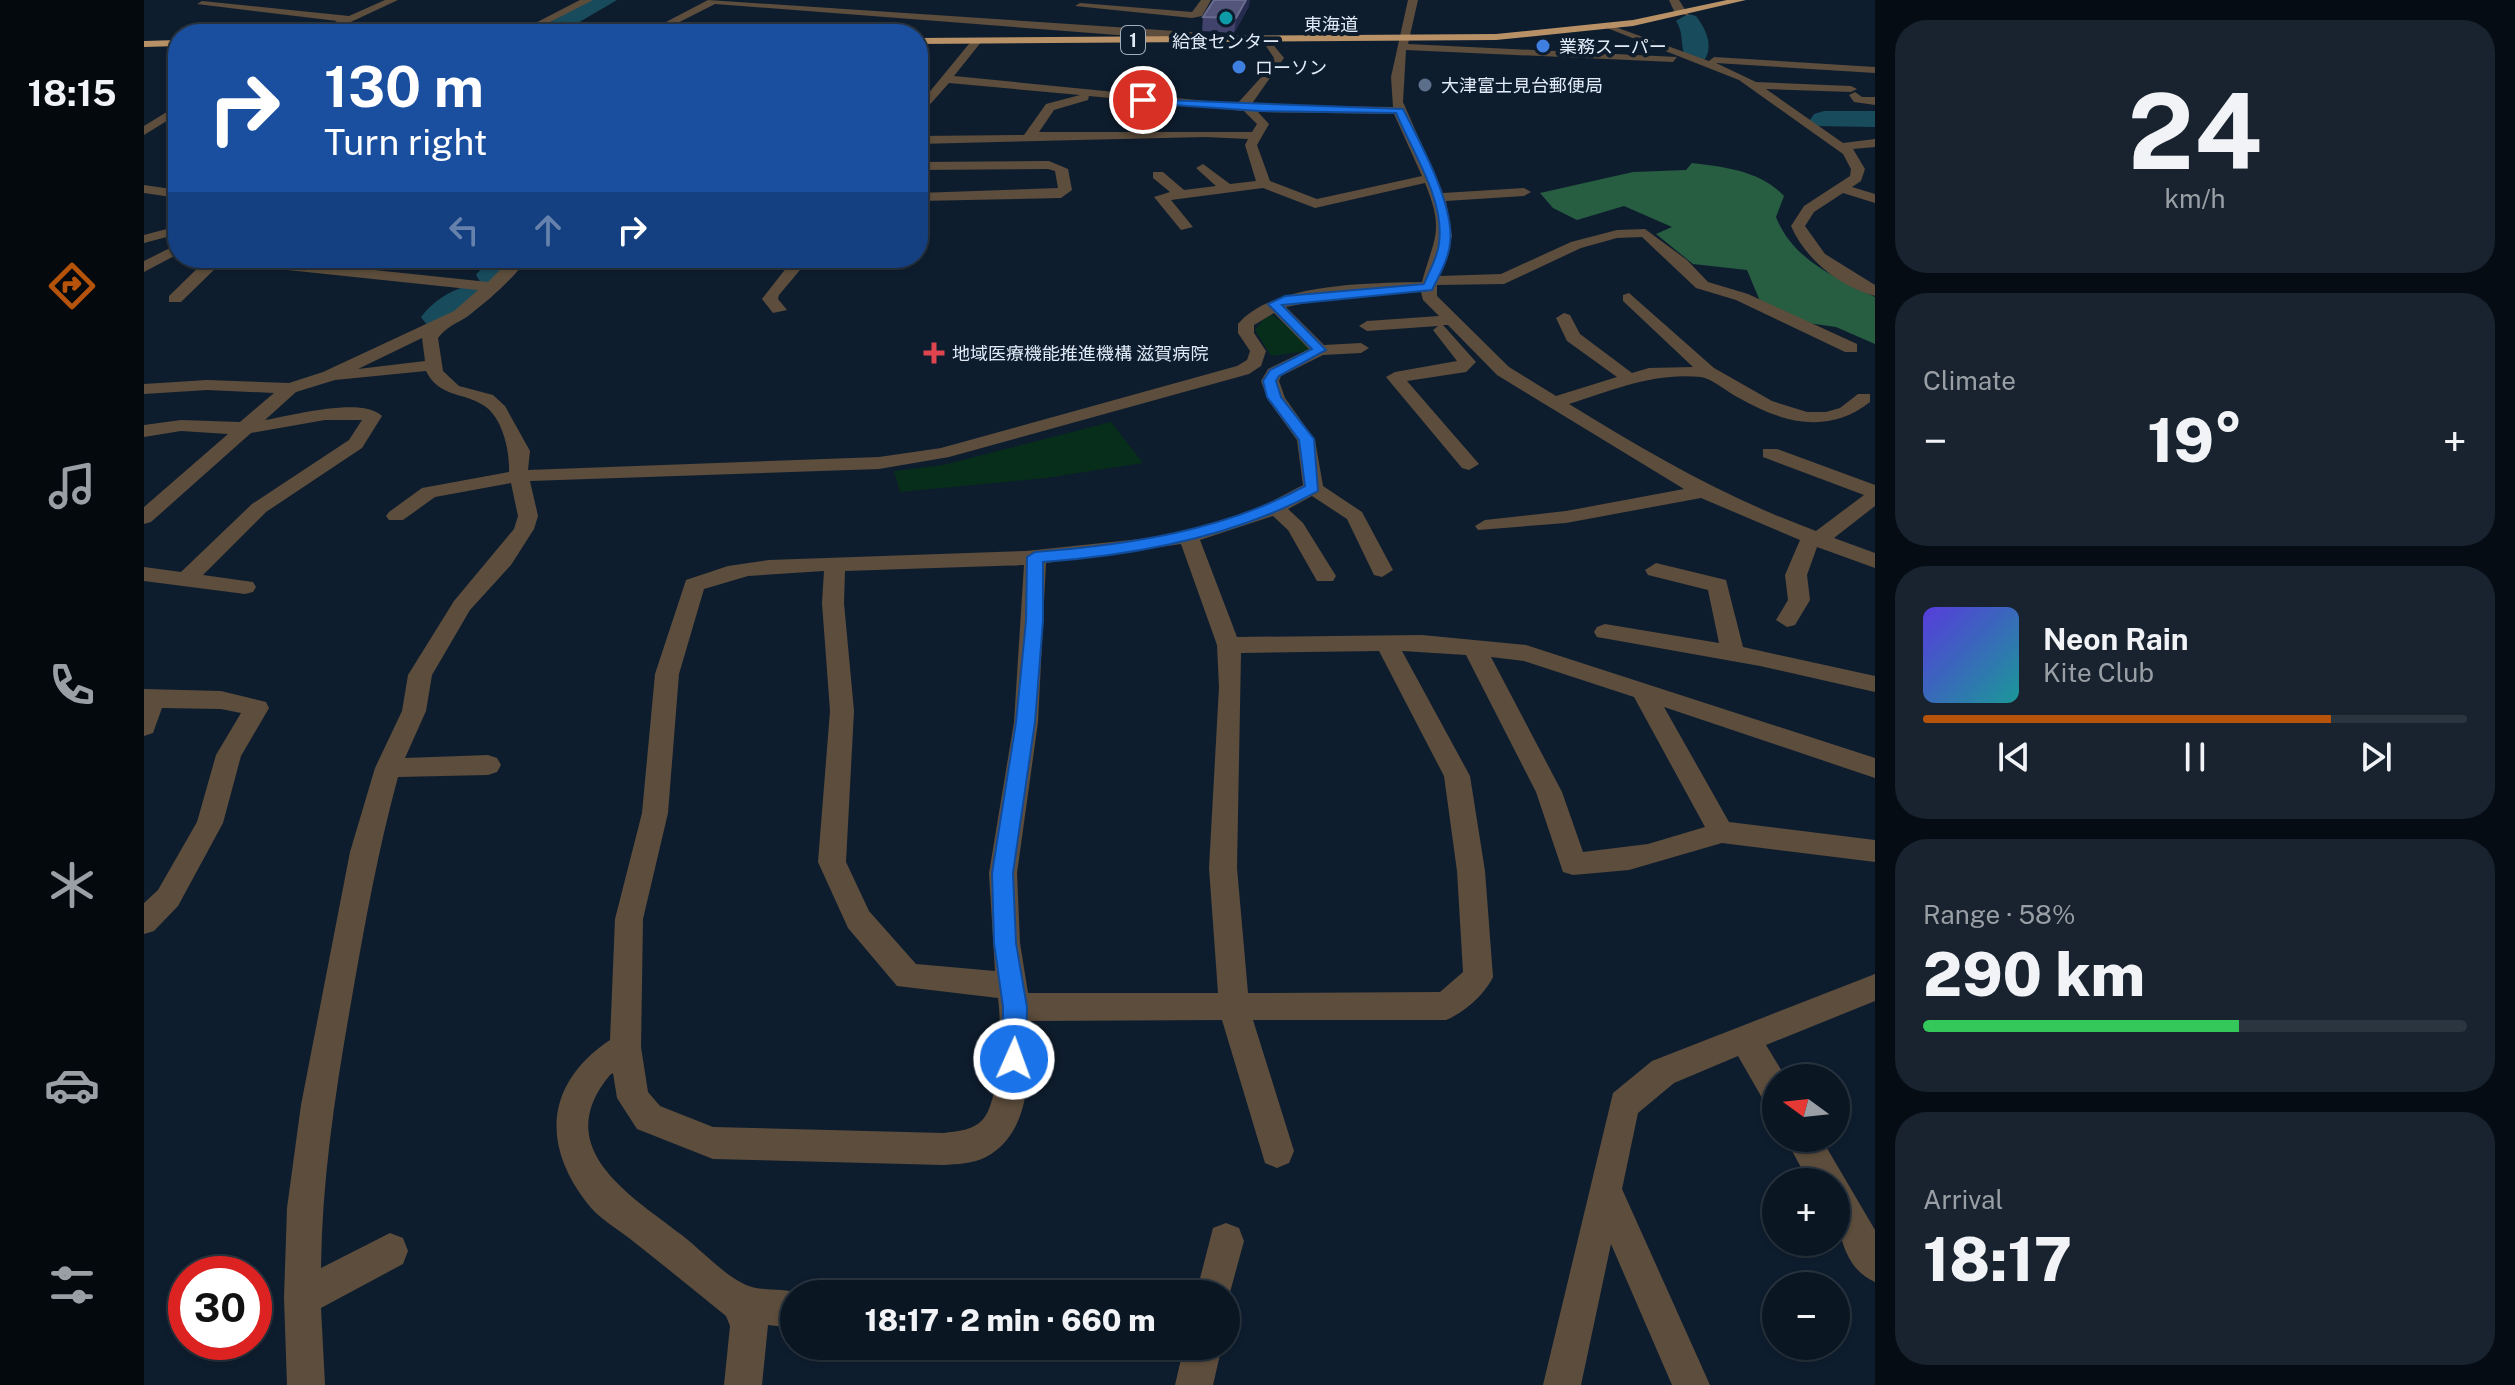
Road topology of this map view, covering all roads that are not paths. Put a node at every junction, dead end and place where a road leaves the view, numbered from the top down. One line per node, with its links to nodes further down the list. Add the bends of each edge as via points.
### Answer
1 (295, 0): 15 (street)
2 (393, 0): 17 (street)
3 (588, 0): 20 (street)
4 (875, 0): 18 (street, via 995,11)
5 (1139, 0): 14 (street)
6 (1206, 0): 14 (street, via 1192,15)
7 (1413, 0): 30 (street)
8 (1674, 0): 16 (street)
9 (1741, 0): 16 (highway, 東海道 / 1)
10 (714, 1): 11 (street); 21 (street)
11 (768, 3): 18 (street)
12 (1082, 3): 14 (street); 22 (street)
13 (202, 4): 15 (street)
14 (1132, 10)
15 (266, 12): 17 (street)
16 (1685, 14): 23 (highway, 東海道 / 1)
17 (349, 19): 19 (street)
18 (987, 20): 22 (street)
19 (338, 24)
20 (539, 24)
21 (668, 24)
22 (1068, 26): 24 (street)
23 (1611, 26): 30 (highway, 東海道 / 1); 31 (street)
24 (1222, 40): 25 (highway, 東海道 / 1); 27 (highway, 東海道 / 1)
25 (1267, 40): 30 (highway, 東海道 / 1); 38 (street, via 1279,58 1244,98)
26 (928, 41): 27 (highway, 東海道 / 1)
27 (977, 41): 33 (street)
28 (168, 43): 29 (highway)
29 (144, 44)
30 (1405, 44): 31 (street); 40 (street, via 1395,87)
31 (1694, 59): 32 (street); 34 (street)
32 (1875, 70)
33 (946, 79): 35 (street); 36 (street)
34 (1756, 85): 37 (street); 48 (street)
35 (1100, 95): 38 (street); 44 (street, via 1050,107)
36 (928, 96)
37 (1875, 101)
38 (1247, 108): 40 (street); 45 (street, via 1263,124)
39 (168, 111): 41 (street)
40 (1399, 111): 52 (street)
41 (144, 112)
42 (168, 115): 43 (street)
43 (144, 131)
44 (1034, 136): 45 (street); 46 (street)
45 (1256, 136): 53 (street, via 1251,145)
46 (928, 140)
47 (1875, 143): 48 (street)
48 (1841, 147): 55 (street, via 1858,169 1856,178)
49 (928, 166): 60 (street, via 1049,165 1061,169 1065,190 1056,195)
50 (1203, 168): 54 (street)
51 (1158, 175): 59 (street)
52 (1430, 178): 53 (street, via 1315,204); 61 (street)
53 (1264, 184): 54 (street)
54 (1226, 188): 59 (street)
55 (1843, 188): 62 (street); 74 (street, via 1809,209 1798,226 1809,247 1829,266)
56 (144, 189): 58 (street)
57 (1524, 192): 61 (street)
58 (168, 193)
59 (1181, 194): 63 (street, via 1161,197)
60 (928, 197)
61 (1438, 197): 72 (street, via 1445,246)
62 (1875, 199)
63 (1186, 227)
64 (168, 233): 65 (street)
65 (144, 239)
66 (168, 254): 67 (street)
67 (144, 267)
68 (208, 268): 76 (street)
69 (305, 268): 73 (street)
70 (510, 268): 73 (street)
71 (794, 268): 78 (street, via 770,299)
72 (1429, 284): 77 (street); 80 (street, via 1429,297); 84 (street, via 1504,279 1576,245 1645,233 1702,285 1742,297)
73 (492, 287): 82 (street)
74 (1875, 291)
75 (1629, 298): 87 (street)
76 (175, 299)
77 (1274, 304): 85 (street); 98 (street, via 1246,324 1258,351 1255,362 1243,370 942,453 879,463)
78 (779, 310)
79 (1564, 318): 89 (street, via 1573,337)
80 (1445, 320): 81 (street); 93 (street, via 1491,361); 97 (street, via 1438,327 1467,362 1460,368 1395,377)
81 (1367, 326)
82 (438, 327): 86 (street, via 430,338); 88 (street)
83 (1361, 348): 85 (street)
84 (1851, 348)
85 (1320, 350): 99 (street, via 1274,373 1270,381 1274,397 1306,439)
86 (433, 365): 88 (street); 98 (street, via 453,390 496,406 520,451)
87 (1708, 372): 89 (street, via 1649,373); 92 (street, via 1780,412 1819,420 1848,414)
88 (329, 376): 90 (street)
89 (1630, 379): 93 (street)
90 (290, 388): 91 (street); 94 (street)
91 (144, 389)
92 (1864, 398)
93 (1553, 403): 100 (street)
94 (243, 429): 95 (street, via 166,424); 104 (street); 115 (street, via 354,411 373,416 369,432 260,507)
95 (144, 431)
96 (1770, 453): 101 (street)
97 (1469, 464)
98 (520, 476): 103 (street, via 429,492); 128 (street, via 528,516 524,529 462,606 420,675 414,711)
99 (1313, 488): 102 (street); 111 (street, via 1355,516)
100 (1701, 492): 105 (street); 107 (street)
101 (1875, 494): 107 (street)
102 (1276, 508): 106 (street); 114 (street, via 1296,527)
103 (396, 516)
104 (144, 518)
105 (1485, 526)
106 (1188, 535): 108 (street, via 1108,552); 120 (street)
107 (1814, 540): 109 (street); 117 (street, via 1795,570 1799,600)
108 (1035, 557): 110 (street); 134 (street, via 1026,722 1003,873)
109 (1875, 561)
110 (835, 565): 134 (street, via 842,711 832,862 858,919 908,977); 137 (street, via 708,577 694,585 667,674 655,813 629,919)
111 (1382, 570)
112 (1656, 570): 122 (street, via 1718,585)
113 (144, 574): 115 (street)
114 (1325, 576)
115 (187, 578): 116 (street)
116 (245, 587)
117 (1787, 620)
118 (1605, 632): 122 (street)
119 (1387, 644): 120 (street); 121 (street); 135 (street, via 1457,776 1471,871 1478,977 1446,1006)
120 (1229, 645): 135 (street, via 1223,868)
121 (1474, 648): 124 (street, via 1526,653); 130 (street, via 1549,792 1573,864 1604,863)
122 (1733, 655): 123 (street)
123 (1875, 684)
124 (1643, 692): 129 (street); 130 (street)
125 (148, 698): 126 (street); 132 (street, via 221,700 257,708 229,755 210,823 168,898)
126 (144, 727)
127 (488, 765): 128 (street)
128 (388, 768): 146 (street, via 364,852 317,1105 304,1208)
129 (1875, 768)
130 (1721, 832): 131 (street)
131 (1875, 851)
132 (144, 922)
133 (1875, 987): 136 (street)
134 (1013, 996): 135 (street); 137 (street, via 1012,1084 998,1128 975,1145 943,1149 713,1143 649,1118 633,1098)
135 (1234, 1008): 139 (street)
136 (1744, 1037): 138 (street); 140 (street, via 1663,1072 1624,1104)
137 (625, 1047): 147 (street, via 581,1086 571,1119 577,1157 600,1193)
138 (1762, 1068)
139 (1277, 1151)
140 (1606, 1192): 153 (street); 154 (street)
141 (1850, 1220): 144 (street)
142 (1226, 1241): 145 (street)
143 (390, 1251): 146 (street)
144 (1875, 1264)
145 (1217, 1280)
146 (302, 1298): 150 (street)
147 (739, 1303): 148 (street); 151 (street, via 749,1325)
148 (780, 1308)
149 (1200, 1360): 152 (street)
150 (306, 1385)
151 (743, 1385)
152 (1194, 1385)
153 (1562, 1385)
154 (1691, 1385)

